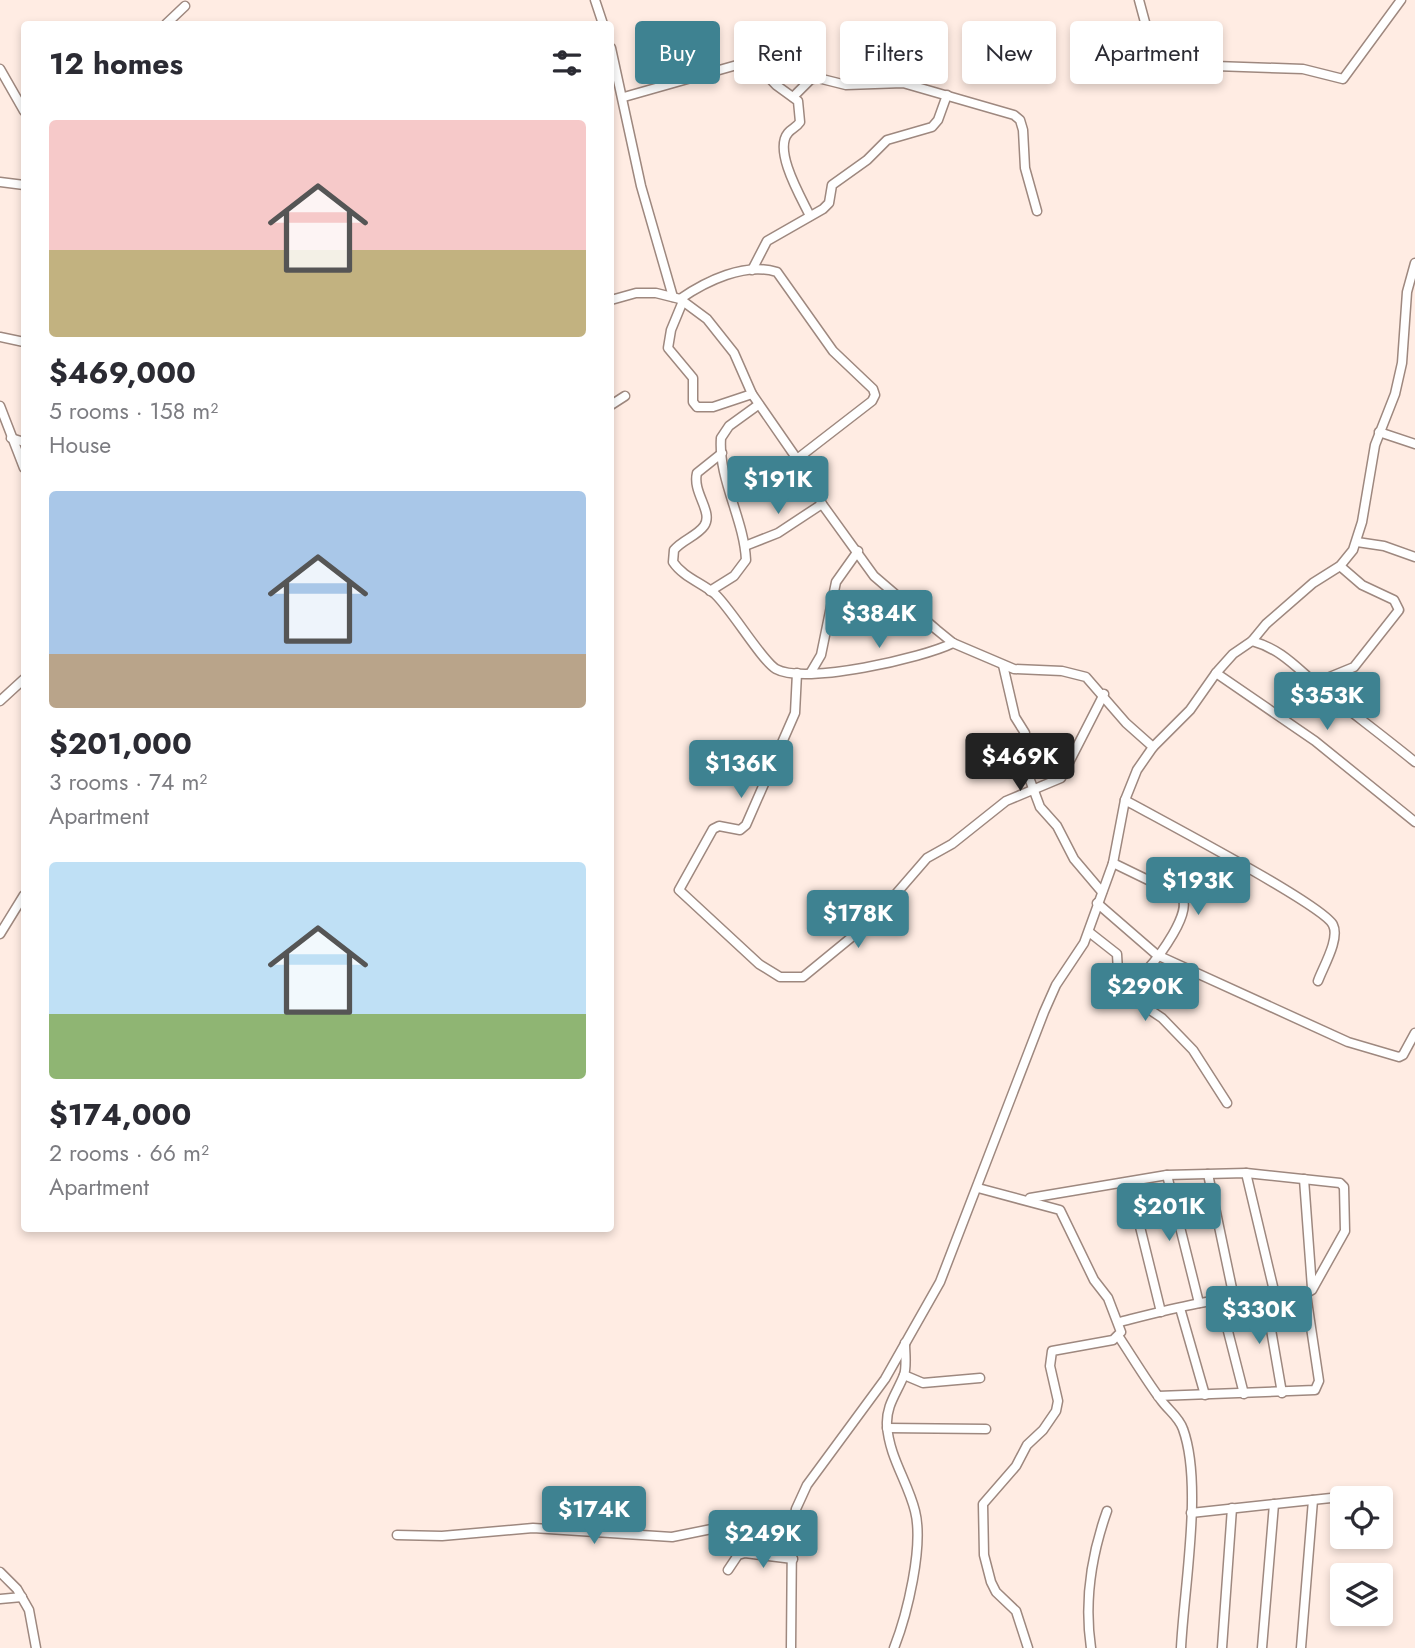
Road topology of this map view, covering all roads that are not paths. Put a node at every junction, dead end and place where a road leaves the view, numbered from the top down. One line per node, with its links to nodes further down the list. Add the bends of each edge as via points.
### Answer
1 (595, 0): 6 (street)
2 (1139, 0): 3 (street, via 1149,37 1215,66 1303,69 1343,79)
3 (1401, 0)
4 (185, 6): 5 (street)
5 (169, 21)
6 (602, 21)
7 (614, 59): 10 (street)
8 (0, 69): 12 (street)
9 (947, 95): 11 (street, via 903,83 840,85 818,78); 15 (street, via 1020,120 1025,168); 16 (street, via 932,127 887,140 832,185 829,203)
10 (624, 97): 11 (street, via 750,62); 20 (street, via 641,186)
11 (793, 97): 16 (street, via 798,101 800,122 788,133 784,156)
12 (21, 106)
13 (0, 182): 14 (street)
14 (21, 185)
15 (1037, 211)
16 (810, 216): 18 (street, via 767,241)
17 (1415, 262): 28 (street, via 1398,383)
18 (752, 270): 20 (street, via 719,278); 33 (street, via 777,272 833,351 875,395)
19 (614, 299): 20 (street, via 636,293)
20 (678, 299): 23 (street, via 707,319 726,340); 23 (street, via 668,348 693,378 697,407 713,407)
21 (0, 337): 22 (street)
22 (21, 341)
23 (752, 394): 26 (street)
24 (625, 396): 25 (street)
25 (614, 403)
26 (758, 405): 32 (street, via 723,432); 33 (street)
27 (1, 408): 29 (street)
28 (1379, 432): 31 (street); 36 (street)
29 (11, 438): 30 (street); 34 (street)
30 (21, 441)
31 (1415, 444)
32 (722, 453): 37 (street); 41 (street, via 700,469 695,479 707,520 673,556 677,568)
33 (797, 459): 35 (street)
34 (21, 461)
35 (822, 504): 37 (street, via 778,533); 38 (street)
36 (1357, 542): 39 (street); 40 (street)
37 (745, 547): 41 (street, via 742,569)
38 (858, 551): 43 (street, via 874,576); 45 (street, via 836,582 821,654)
39 (1415, 557)
40 (1340, 566): 42 (street, via 1304,591); 49 (street, via 1362,585 1394,600 1399,610 1354,667)
41 (710, 591): 46 (street, via 775,669)
42 (1252, 641): 47 (street); 49 (street, via 1276,649)
43 (953, 643): 44 (street); 45 (street, via 918,657)
44 (1003, 665): 50 (street, via 1079,674); 54 (street, via 1015,717 1025,733 1024,764)
45 (810, 672): 46 (street)
46 (797, 673): 54 (street, via 795,713 746,825 740,830 713,829 679,890 731,940 780,977 809,975 886,908 926,858 952,844 1006,801)
47 (1216, 673): 52 (street, via 1190,710); 56 (street, via 1315,741)
48 (21, 682): 51 (street)
49 (1315, 682): 53 (street)
50 (1104, 694): 52 (street, via 1126,723); 54 (street, via 1066,773)
51 (0, 701)
52 (1153, 747): 55 (street)
53 (1415, 762)
54 (1034, 788): 58 (street, via 1040,807)
55 (1125, 800): 57 (street); 64 (street, via 1258,874 1329,920 1335,934)
56 (1415, 822)
57 (1113, 863): 58 (street); 63 (street, via 1185,900 1182,919)
58 (1102, 892): 60 (street)
59 (21, 900): 62 (street)
60 (1097, 903): 61 (street); 63 (street)
61 (1089, 932): 65 (street, via 1117,954); 73 (street, via 1044,1012)
62 (0, 934)
63 (1157, 955): 65 (street, via 1145,973); 66 (street, via 1348,1042 1393,1056 1403,1055)
64 (1318, 981)
65 (1119, 989): 67 (street, via 1162,1018 1193,1050)
66 (1415, 1033)
67 (1227, 1103)
68 (1246, 1173): 69 (street); 71 (street); 77 (street)
69 (1208, 1174): 70 (street); 78 (street)
70 (1167, 1175): 72 (street); 80 (street)
71 (1304, 1179): 75 (street); 75 (street, via 1345,1187 1345,1231)
72 (1129, 1182): 74 (street); 82 (street)
73 (978, 1188): 74 (street); 85 (street, via 940,1282)
74 (1028, 1199): 83 (street, via 1060,1210)
75 (1309, 1292): 77 (street); 88 (street, via 1318,1386 1311,1392)
76 (1265, 1295): 77 (street); 78 (street); 88 (street)
77 (1275, 1295)
78 (1234, 1298): 79 (street)
79 (1220, 1300): 80 (street); 89 (street)
80 (1199, 1303): 81 (street)
81 (1180, 1308): 82 (street); 90 (street)
82 (1161, 1312): 83 (street)
83 (1119, 1322): 84 (street)
84 (1119, 1337): 91 (street); 110 (street, via 1052,1351 1056,1411 983,1504 983,1546 991,1582 1016,1611)
85 (905, 1343): 86 (street); 100 (street, via 879,1388 807,1485)
86 (904, 1375): 87 (street, via 923,1383); 92 (street, via 890,1402)
87 (980, 1378)
88 (1282, 1393): 89 (street)
89 (1244, 1394): 90 (street)
90 (1205, 1395): 91 (street)
91 (1158, 1396): 99 (street, via 1183,1428 1191,1468)
92 (887, 1428): 93 (street); 109 (street, via 897,1471 916,1513 917,1529)
93 (986, 1429)
94 (1330, 1498): 95 (street)
95 (1313, 1500): 96 (street); 115 (street)
96 (1274, 1504): 97 (street); 114 (street)
97 (1231, 1508): 99 (street); 113 (street)
98 (1107, 1511): 111 (street, via 1096,1542 1089,1591)
99 (1191, 1513): 112 (street)
100 (792, 1533): 101 (street, via 736,1524 672,1537 533,1528); 102 (street)
101 (397, 1535)
102 (793, 1559): 103 (street, via 745,1553 738,1555); 108 (street)
103 (728, 1570)
104 (0, 1572): 105 (street)
105 (22, 1597): 106 (street); 107 (street)
106 (0, 1598)
107 (36, 1648)
108 (791, 1648)
109 (894, 1648)
110 (1028, 1648)
111 (1091, 1648)
112 (1181, 1648)
113 (1222, 1648)
114 (1262, 1648)
115 (1301, 1648)

